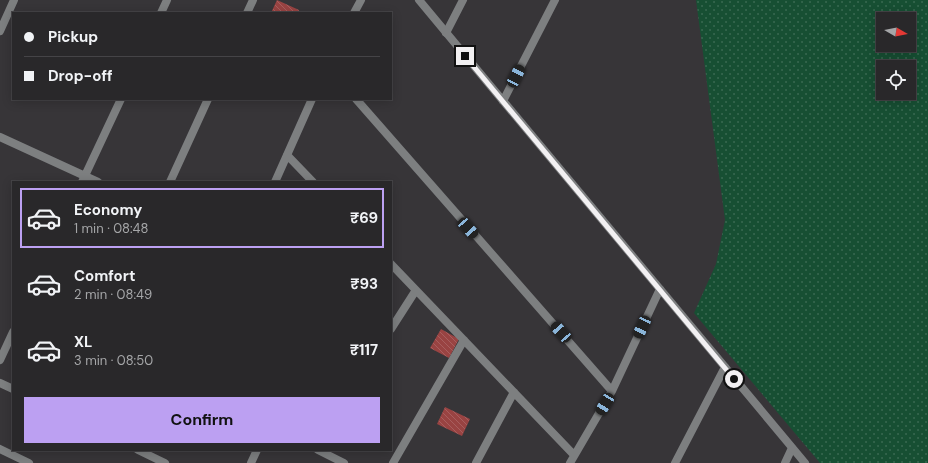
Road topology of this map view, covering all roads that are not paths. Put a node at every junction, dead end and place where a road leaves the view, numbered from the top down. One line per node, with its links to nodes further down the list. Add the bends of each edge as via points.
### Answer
1 (14, 0): 11 (street)
2 (167, 0): 8 (street)
3 (253, 0): 9 (street)
4 (361, 0): 10 (street)
5 (418, 0): 12 (street)
6 (463, 0): 12 (street)
7 (555, 0): 17 (street)
8 (161, 12)
9 (247, 12)
10 (355, 12)
11 (0, 31)
12 (446, 33): 17 (street)
13 (121, 100): 20 (street)
14 (208, 100): 21 (street)
15 (312, 100): 19 (street)
16 (357, 100): 34 (street)
17 (503, 101): 25 (street)
18 (0, 137): 20 (street)
19 (287, 155): 22 (street); 23 (street)
20 (84, 179)
21 (170, 181)
22 (275, 181)
23 (312, 181)
24 (392, 265): 26 (street)
25 (660, 289): 31 (street); 34 (street)
26 (416, 290): 27 (street); 29 (street)
27 (392, 327)
28 (12, 334): 30 (street)
29 (464, 340): 35 (street); 47 (street)
30 (0, 360)
31 (725, 368): 36 (street); 50 (street)
32 (0, 383): 33 (street)
33 (12, 389)
34 (612, 391): 42 (street)
35 (514, 392): 42 (street); 48 (street)
36 (792, 448): 51 (street); 52 (street)
37 (0, 449): 43 (street)
38 (143, 451): 41 (street)
39 (257, 451): 45 (street)
40 (320, 451): 46 (street)
41 (153, 453): 44 (street)
42 (574, 455): 49 (street)
43 (29, 463)
44 (165, 463)
45 (251, 463)
46 (344, 463)
47 (393, 463)
48 (476, 463)
49 (570, 463)
50 (675, 463)
51 (785, 463)
52 (805, 463)

